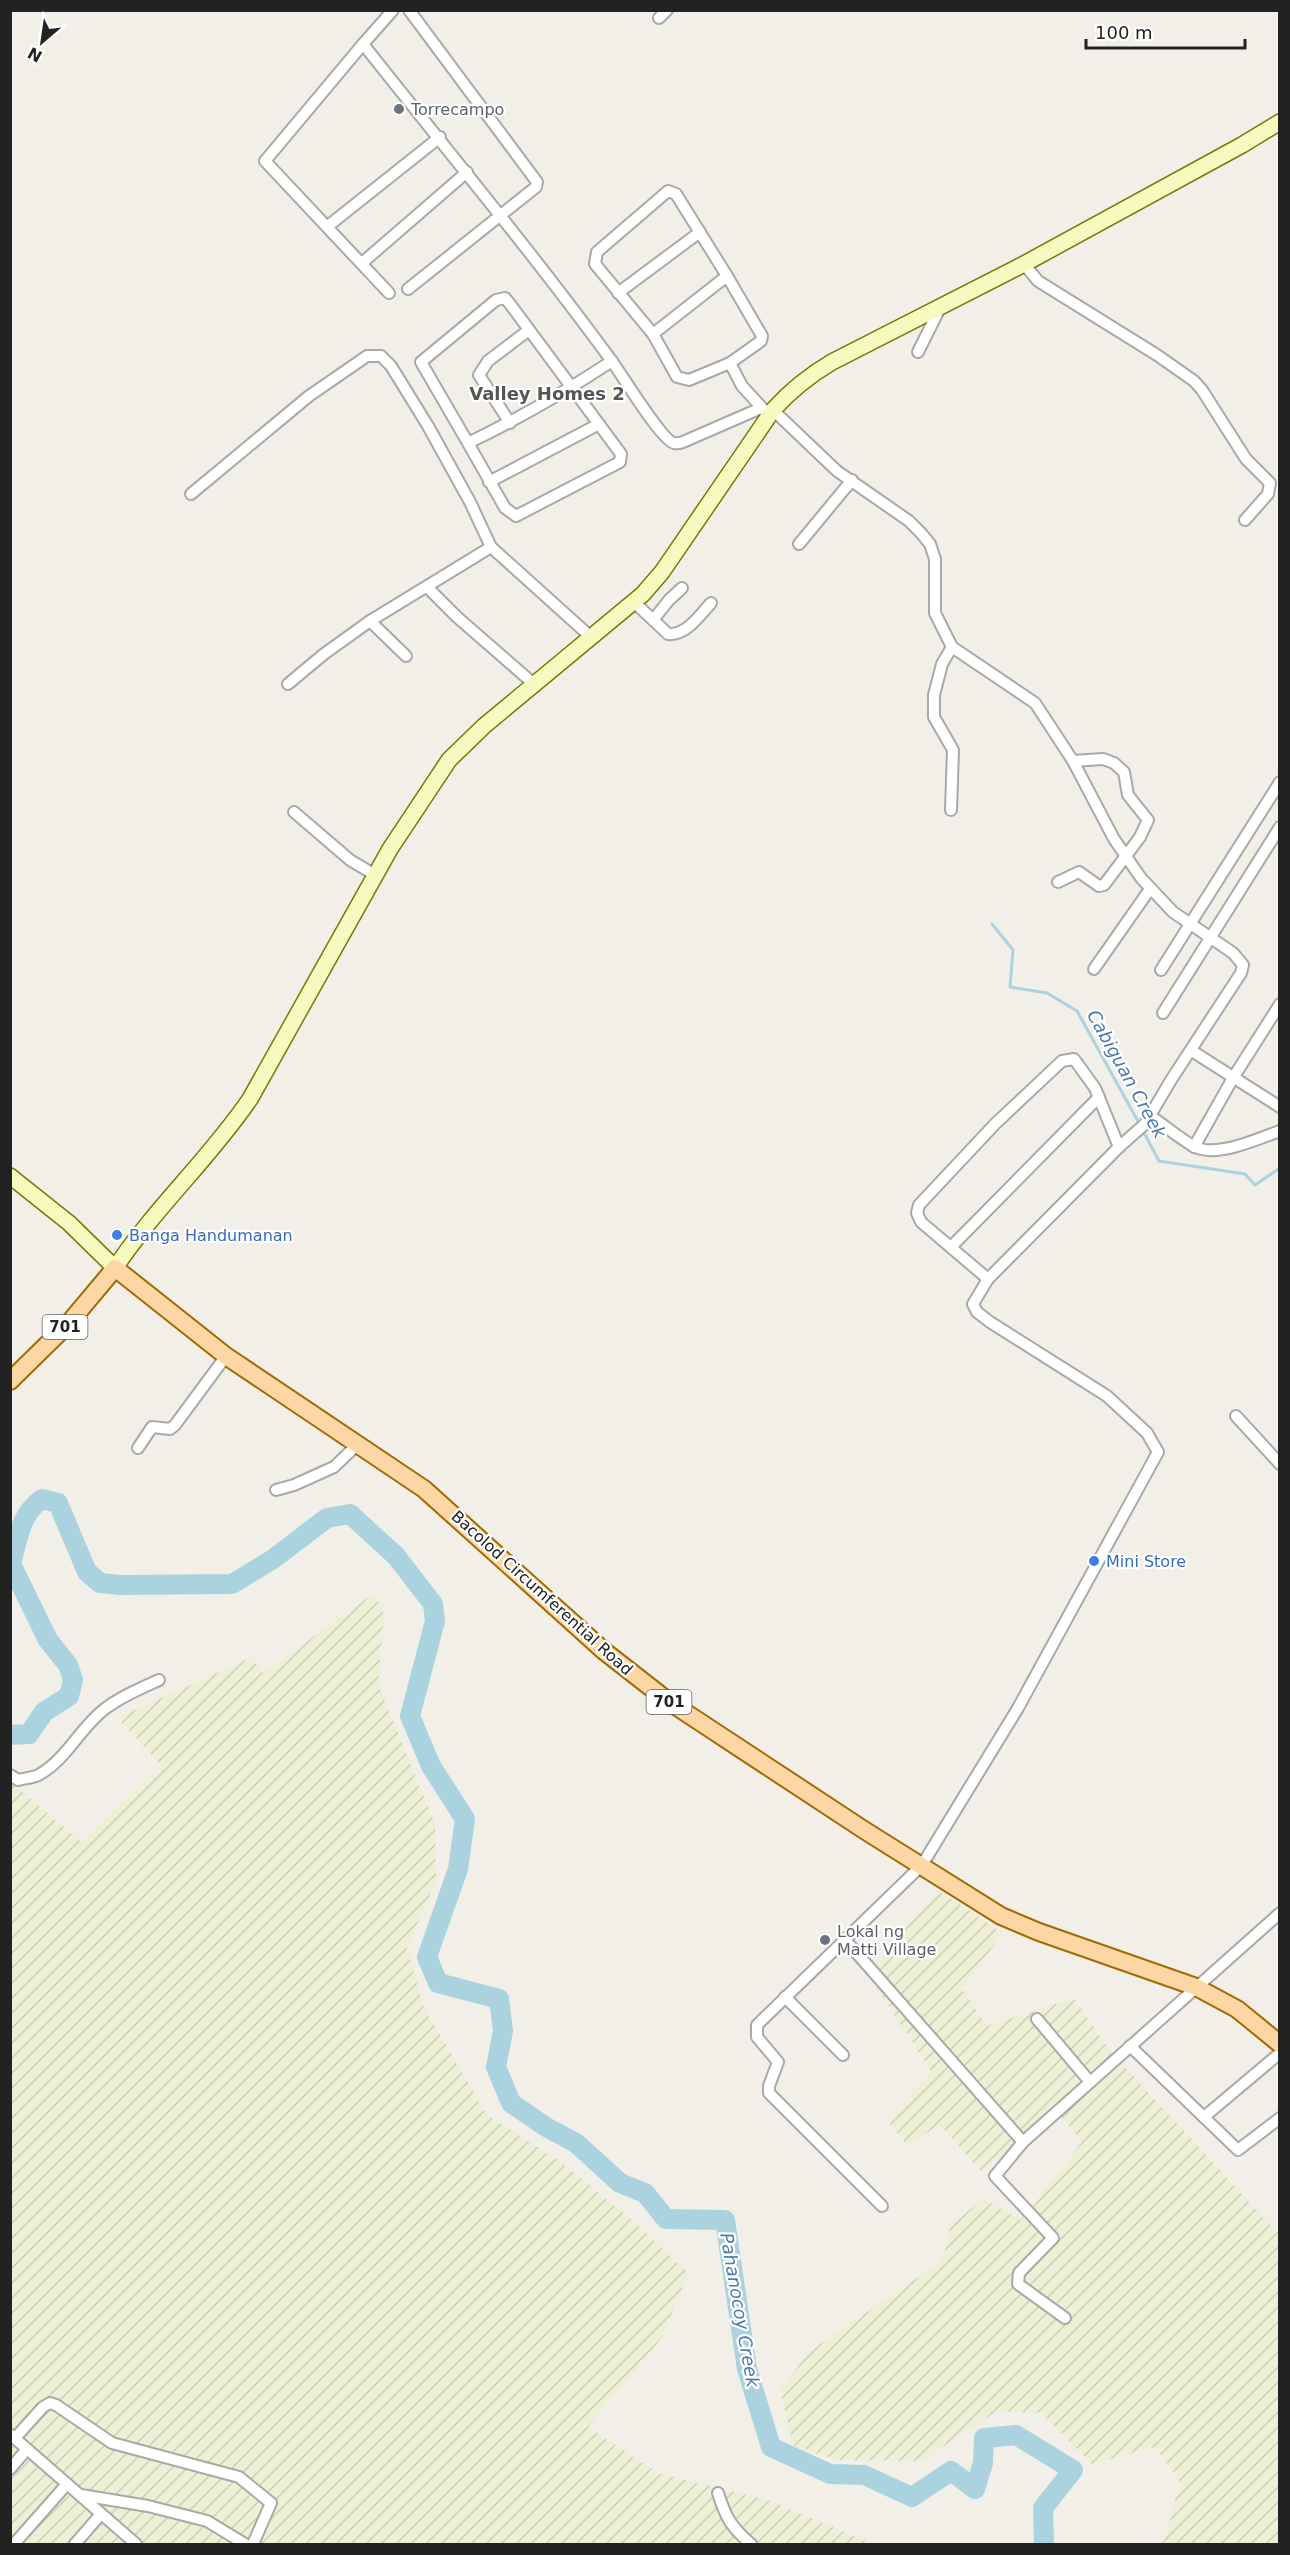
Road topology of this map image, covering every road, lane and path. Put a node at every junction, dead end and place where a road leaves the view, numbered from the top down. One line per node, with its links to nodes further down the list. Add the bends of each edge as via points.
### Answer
1 (393, 10): 3 (street)
2 (409, 10): 7 (street, via 537,182 536,187)
3 (363, 44): 5 (street); 8 (street, via 265,160)
4 (1280, 122): 11 (main road)
5 (440, 137): 6 (street); 8 (street)
6 (466, 172): 7 (street); 10 (street)
7 (500, 216): 13 (street); 20 (street)
8 (328, 226): 10 (street)
9 (700, 232): 12 (street); 15 (street); 15 (street, via 676,194 668,191 597,252 595,264)
10 (362, 263): 14 (street)
11 (1024, 264): 16 (main road); 30 (street, via 1038,281 1157,355 1202,390 1246,459 1270,483 1268,494)
12 (727, 276): 18 (street); 21 (street, via 762,336 758,345)
13 (408, 289)
14 (389, 293)
15 (618, 293): 18 (street)
16 (942, 306): 19 (street); 23 (main road, via 815,372)
17 (529, 330): 22 (street); 24 (street, via 488,361 478,375); 26 (street, via 505,298 496,300 421,362)
18 (653, 334): 21 (street, via 677,377 684,380)
19 (918, 352)
20 (612, 361): 22 (street); 23 (street, via 654,423 674,443)
21 (730, 363): 23 (street, via 742,386)
22 (573, 387): 24 (street); 25 (street)
23 (768, 411): 27 (street); 35 (main road, via 662,572)
24 (510, 423): 26 (street)
25 (599, 424): 28 (street); 28 (street, via 621,454 620,462 516,516 505,508)
26 (468, 443): 28 (street)
27 (852, 480): 31 (street); 40 (street, via 909,521 930,544 935,559 935,613)
28 (489, 482)
29 (191, 494): 32 (street, via 309,396 374,354 386,359 428,426)
30 (1245, 520)
31 (799, 544)
32 (491, 547): 33 (street); 39 (street)
33 (428, 588): 38 (street); 43 (street)
34 (682, 588): 37 (street)
35 (634, 603): 37 (street); 39 (main road)
36 (711, 603): 37 (street, via 674,634 668,634)
37 (653, 620)
38 (370, 621): 41 (street); 42 (street)
39 (592, 638): 43 (main road)
40 (952, 647): 44 (street, via 1035,703); 46 (street, via 942,664 934,695 934,717 953,750)
41 (406, 656)
42 (288, 684)
43 (535, 685): 50 (main road, via 449,760)
44 (1073, 761): 49 (street); 49 (street, via 1103,759 1124,772 1128,795 1148,820)
45 (1280, 782): 53 (street)
46 (951, 810)
47 (294, 812): 50 (street, via 350,860)
48 (1280, 827): 54 (street)
49 (1126, 857): 51 (street, via 1101,887 1079,873); 52 (street)
50 (375, 875): 69 (main road, via 250,1099)
51 (1058, 882)
52 (1150, 889): 53 (street); 55 (street)
53 (1189, 924): 54 (street); 56 (street)
54 (1210, 937): 58 (street); 59 (street, via 1241,960 1243,969)
55 (1094, 969)
56 (1161, 970)
57 (1280, 1004): 60 (street)
58 (1163, 1013)
59 (1192, 1051): 60 (street); 63 (street)
60 (1233, 1078): 62 (street); 66 (street)
61 (1099, 1097): 65 (street); 68 (street); 68 (street, via 1074,1059 1062,1061 995,1124 919,1205 921,1222)
62 (1280, 1107)
63 (1147, 1120): 65 (street); 66 (street)
64 (1280, 1131): 66 (street, via 1226,1148 1208,1151)
65 (1119, 1147): 70 (street)
66 (1194, 1147)
67 (10, 1176): 69 (main road, via 69,1223)
68 (951, 1247): 70 (street)
69 (115, 1268): 71 (main road, Bacolod Circumferential Road / 701); 72 (main road, 701, via 69,1323)
70 (988, 1279): 80 (street, via 975,1298 977,1312 1107,1396 1147,1433 1158,1452 1018,1708)
71 (226, 1356): 74 (main road, Bacolod Circumferential Road / 701); 75 (street, via 175,1425 170,1429 152,1427)
72 (10, 1381)
73 (1236, 1416): 76 (street)
74 (359, 1443): 77 (street, via 334,1467); 80 (main road, Bacolod Circumferential Road / 701, via 424,1489 604,1651 668,1701)
75 (138, 1448)
76 (1280, 1464)
77 (276, 1490)
78 (159, 1680): 79 (street, via 123,1696 92,1719 39,1775 18,1780)
79 (10, 1775)
80 (922, 1865): 82 (street); 83 (main road, Bacolod Circumferential Road / 701, via 1000,1916)
81 (1280, 1913): 83 (street)
82 (846, 1941): 84 (street); 93 (street)
83 (1196, 1987): 86 (main road, Bacolod Circumferential Road / 701, via 1236,2009); 87 (street)
84 (784, 1997): 89 (street); 94 (street, via 757,2025 756,2031 778,2062 769,2092)
85 (1037, 2019): 90 (street)
86 (1280, 2044)
87 (1130, 2046): 90 (street); 91 (street)
88 (1280, 2053): 91 (street)
89 (843, 2055)
90 (1090, 2082): 93 (street)
91 (1204, 2117): 92 (street, via 1238,2150)
92 (1280, 2118)
93 (1023, 2142): 95 (street, via 995,2176 1053,2238 1019,2273 1017,2284)
94 (882, 2206)
95 (1065, 2318)
96 (13, 2436): 97 (street); 107 (street, via 50,2403 112,2443 239,2478 271,2503)
97 (27, 2449): 98 (street); 99 (street)
98 (10, 2469)
99 (67, 2484): 101 (street); 103 (street)
100 (718, 2493): 108 (street, via 726,2519)
101 (81, 2495): 102 (street); 106 (street, via 207,2521)
102 (101, 2514): 104 (street); 105 (street)
103 (14, 2544)
104 (75, 2544)
105 (136, 2544)
106 (245, 2544)
107 (253, 2544)
108 (752, 2544)

